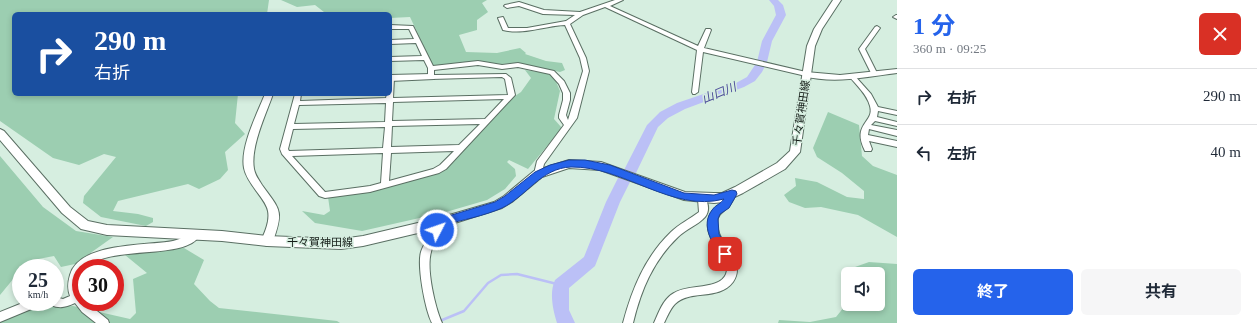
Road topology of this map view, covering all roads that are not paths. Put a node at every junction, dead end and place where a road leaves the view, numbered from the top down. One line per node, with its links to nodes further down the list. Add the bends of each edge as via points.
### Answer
1 (620, 0): 4 (street)
2 (837, 0): 20 (main road, 千々賀神田線, via 818,29 811,46)
3 (507, 6): 5 (street, via 519,4 543,12)
4 (606, 6): 5 (street); 15 (street)
5 (581, 14): 7 (street)
6 (501, 18): 10 (street, via 505,29)
7 (567, 22): 10 (street); 37 (street, via 586,71 577,110)
8 (392, 27): 13 (street, via 410,27)
9 (877, 28): 21 (street, via 862,49)
10 (527, 29): 12 (street)
11 (708, 30): 15 (street)
12 (515, 36)
13 (418, 41): 14 (street); 16 (street)
14 (392, 42)
15 (700, 50): 20 (street); 24 (street)
16 (426, 58): 17 (street); 19 (street)
17 (392, 59)
18 (897, 71): 21 (street)
19 (431, 72): 23 (street); 28 (street, via 504,75 508,78 512,94); 37 (street, via 478,63 502,67 518,65 552,72 566,90 562,115 563,121)
20 (806, 74): 22 (street, via 817,77); 50 (main road, 千々賀神田線, via 795,152 781,166)
21 (874, 74): 22 (street)
22 (852, 76): 31 (street, via 867,94)
23 (392, 78)
24 (695, 92)
25 (268, 96): 54 (street, via 248,160 252,176 275,214)
26 (297, 96): 30 (street)
27 (390, 96): 29 (street)
28 (509, 97): 29 (street); 34 (street)
29 (390, 101): 30 (street); 35 (street)
30 (295, 103): 39 (street)
31 (874, 108): 32 (street); 33 (street)
32 (897, 113)
33 (873, 118): 36 (street); 38 (street)
34 (488, 121): 35 (street); 44 (street)
35 (388, 124): 39 (street); 46 (street)
36 (897, 124)
37 (568, 125): 48 (street, via 540,163)
38 (866, 126): 41 (street); 42 (street)
39 (289, 127): 47 (street, via 284,149)
40 (0, 133): 53 (main road, 千々賀神田線, via 66,210 85,224 107,230)
41 (897, 133)
42 (864, 137): 43 (street); 45 (street)
43 (897, 144)
44 (461, 148): 46 (street); 49 (street, via 436,172)
45 (868, 149)
46 (387, 150): 47 (street); 49 (street)
47 (286, 154): 49 (street, via 325,195)
48 (538, 174): 51 (main road, 千々賀神田線, via 569,164 601,166 665,190); 52 (main road, 千々賀神田線, via 498,205)
49 (385, 185)
50 (732, 194): 51 (main road, 千々賀神田線); 62 (street, via 725,205 716,211 712,228 731,263 732,272 729,279 722,286 712,290 680,294 670,301)
51 (702, 199): 61 (street, via 702,214 676,233 653,260 640,284)
52 (439, 222): 54 (main road, 千々賀神田線, via 341,244); 59 (street, via 426,251 424,263)
53 (195, 236): 54 (main road, 千々賀神田線); 55 (street, via 185,242 107,252)
54 (267, 241)
55 (91, 259)
56 (15, 311): 58 (street)
57 (91, 311): 60 (street)
58 (0, 317)
59 (435, 320)
60 (104, 323)
61 (628, 323)
62 (659, 323)

